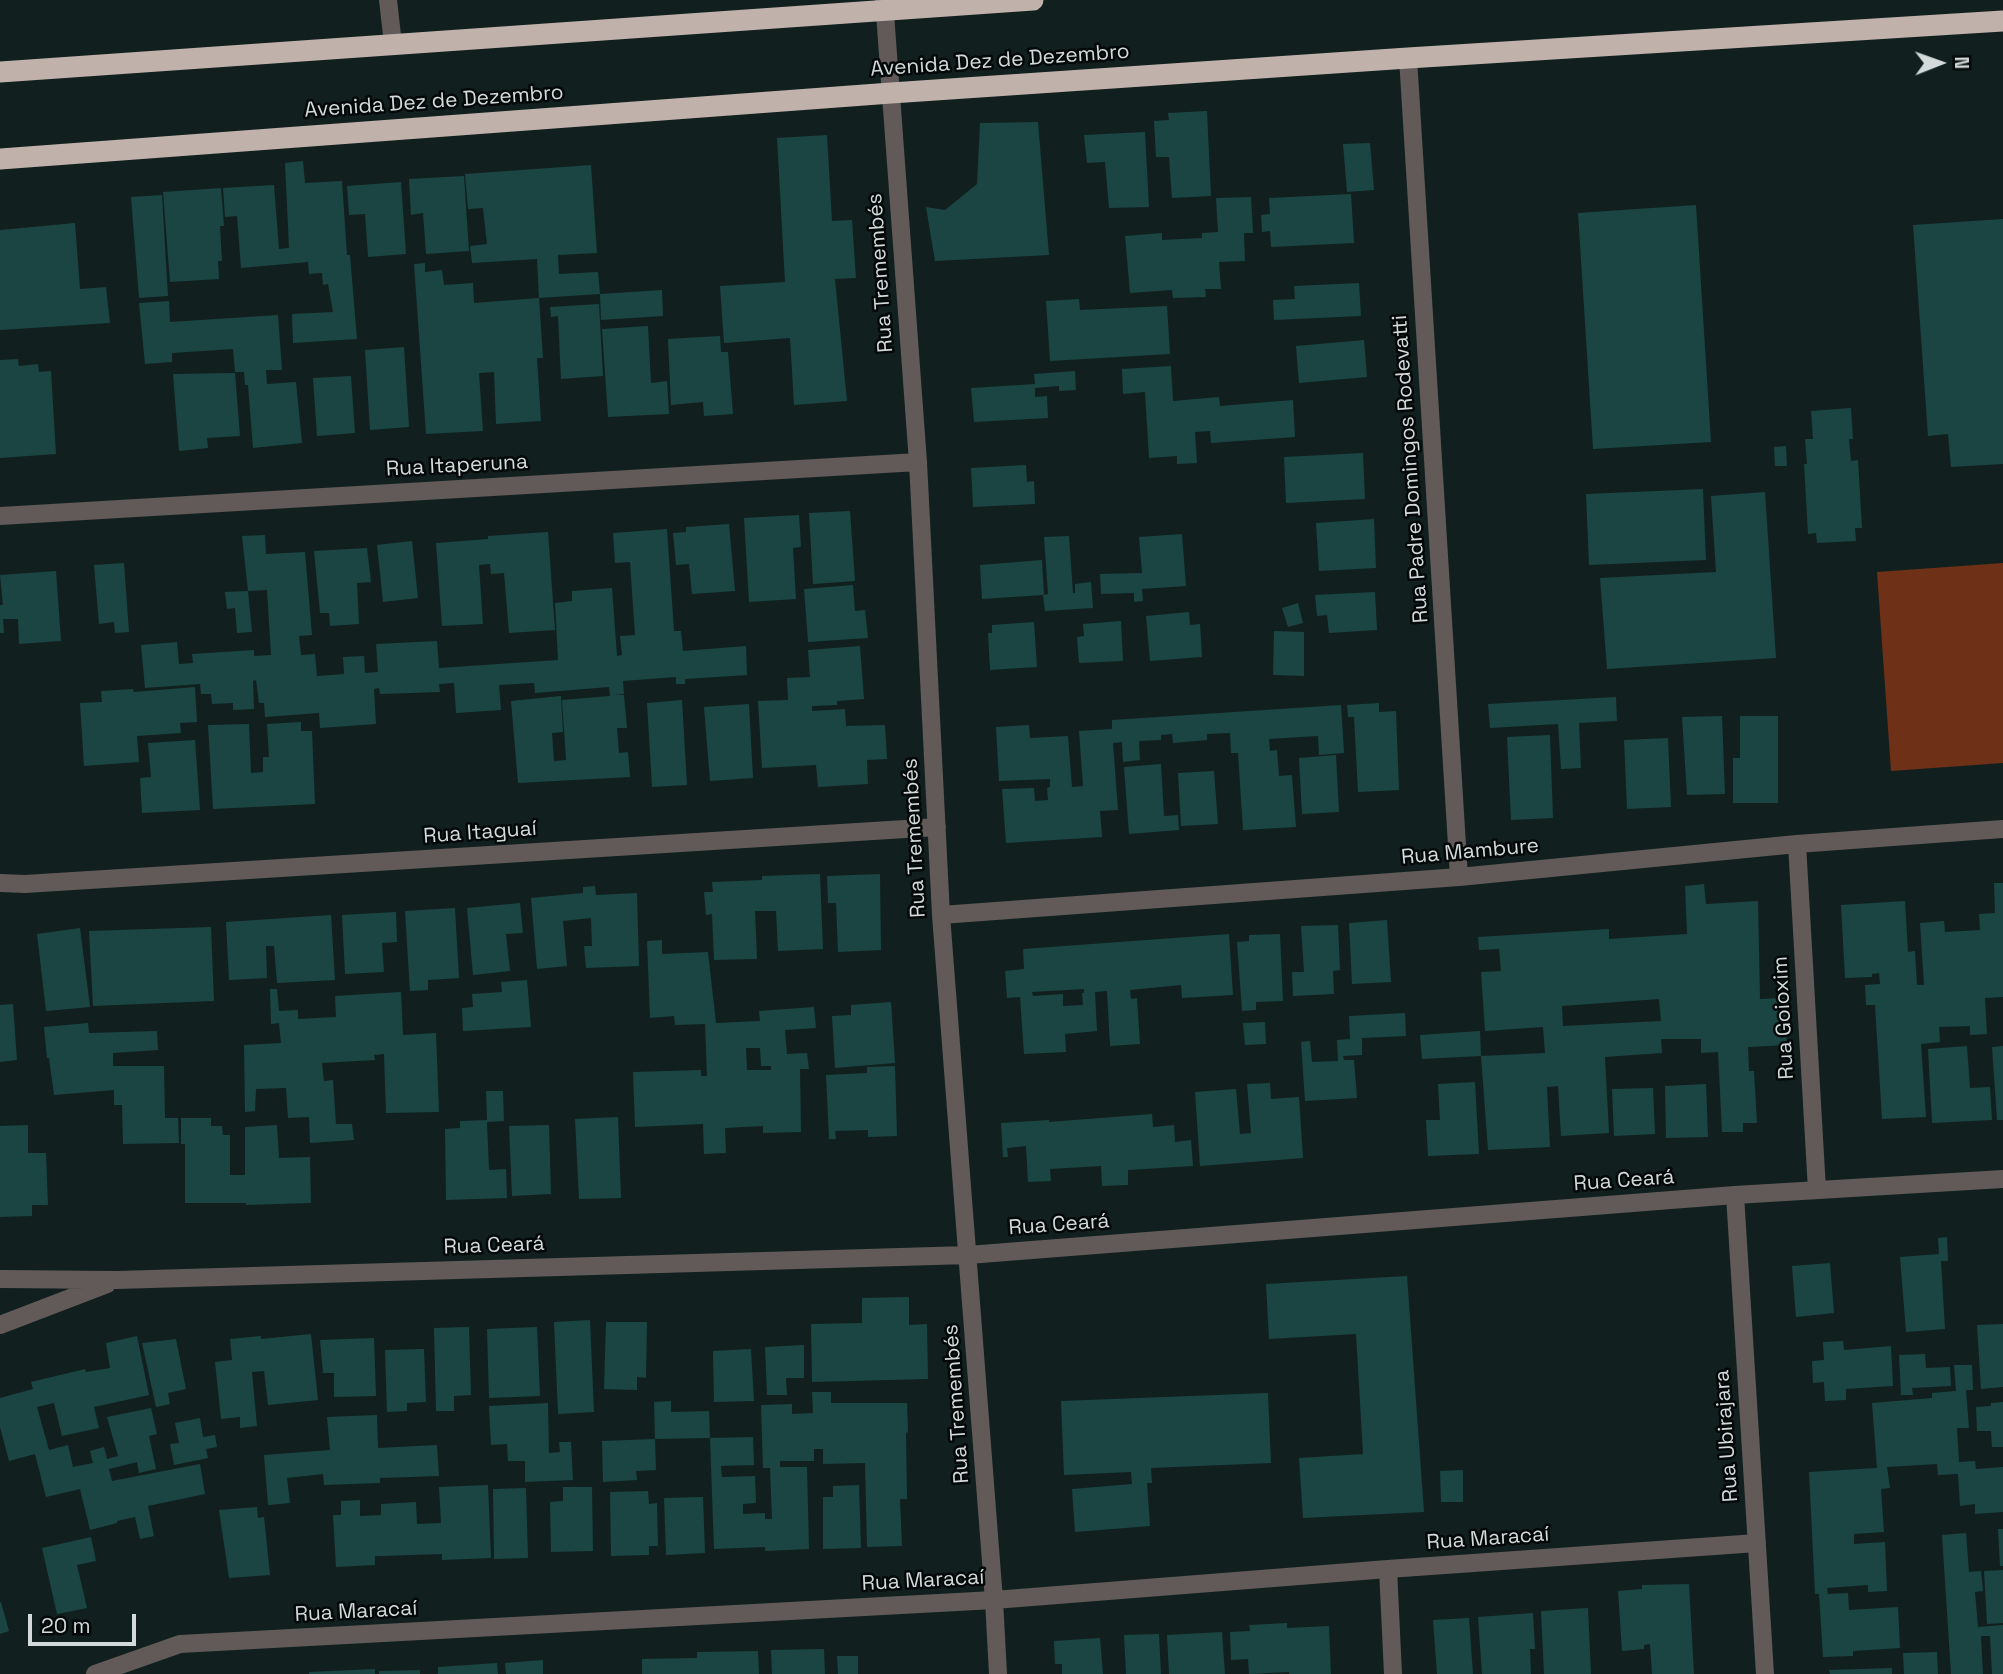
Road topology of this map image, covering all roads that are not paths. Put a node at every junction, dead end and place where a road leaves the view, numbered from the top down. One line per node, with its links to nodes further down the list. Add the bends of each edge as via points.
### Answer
1 (388, 0): 5 (street)
2 (1033, 0): 3 (highway)
3 (885, 5): 5 (highway); 8 (street, Rua Tremembés)
4 (2003, 20): 6 (highway, Avenida Dez de Dezembro)
5 (393, 44): 7 (highway)
6 (1408, 58): 8 (highway, Avenida Dez de Dezembro); 15 (street, Rua Padre Domingos Rodevatti)
7 (0, 72)
8 (891, 93): 9 (highway, Avenida Dez de Dezembro); 10 (street, Rua Tremembés)
9 (0, 159)
10 (918, 461): 11 (street, Rua Itaperuna); 12 (street, Rua Tremembés)
11 (0, 516)
12 (937, 827): 16 (street, Rua Itaguaí); 17 (street, Rua Tremembés)
13 (2003, 829): 14 (street, Rua Mambure)
14 (1797, 844): 15 (street, Rua Mambure); 19 (street, Rua Goioxim)
15 (1459, 877): 17 (street, Rua Mambure)
16 (0, 883)
17 (941, 915): 21 (street, Rua Tremembés)
18 (2003, 1179): 19 (street, Rua Ceará)
19 (1817, 1190): 20 (street, Rua Ceará)
20 (1735, 1195): 21 (street, Rua Ceará); 25 (street, Rua Ubirajara)
21 (968, 1255): 23 (street, Rua Ceará); 27 (street, Rua Tremembés)
22 (0, 1279): 23 (street, Rua Ceará)
23 (117, 1280): 24 (street, Rua Ceará)
24 (0, 1325)
25 (1757, 1543): 26 (street, Rua Maracaí); 31 (street, Rua Ubirajara)
26 (1388, 1569): 27 (street, Rua Maracaí); 30 (street)
27 (994, 1600): 28 (street, Rua Maracaí, via 180,1644); 29 (street, Rua Tremembés)
28 (95, 1674)
29 (998, 1674)
30 (1393, 1674)
31 (1765, 1674)

